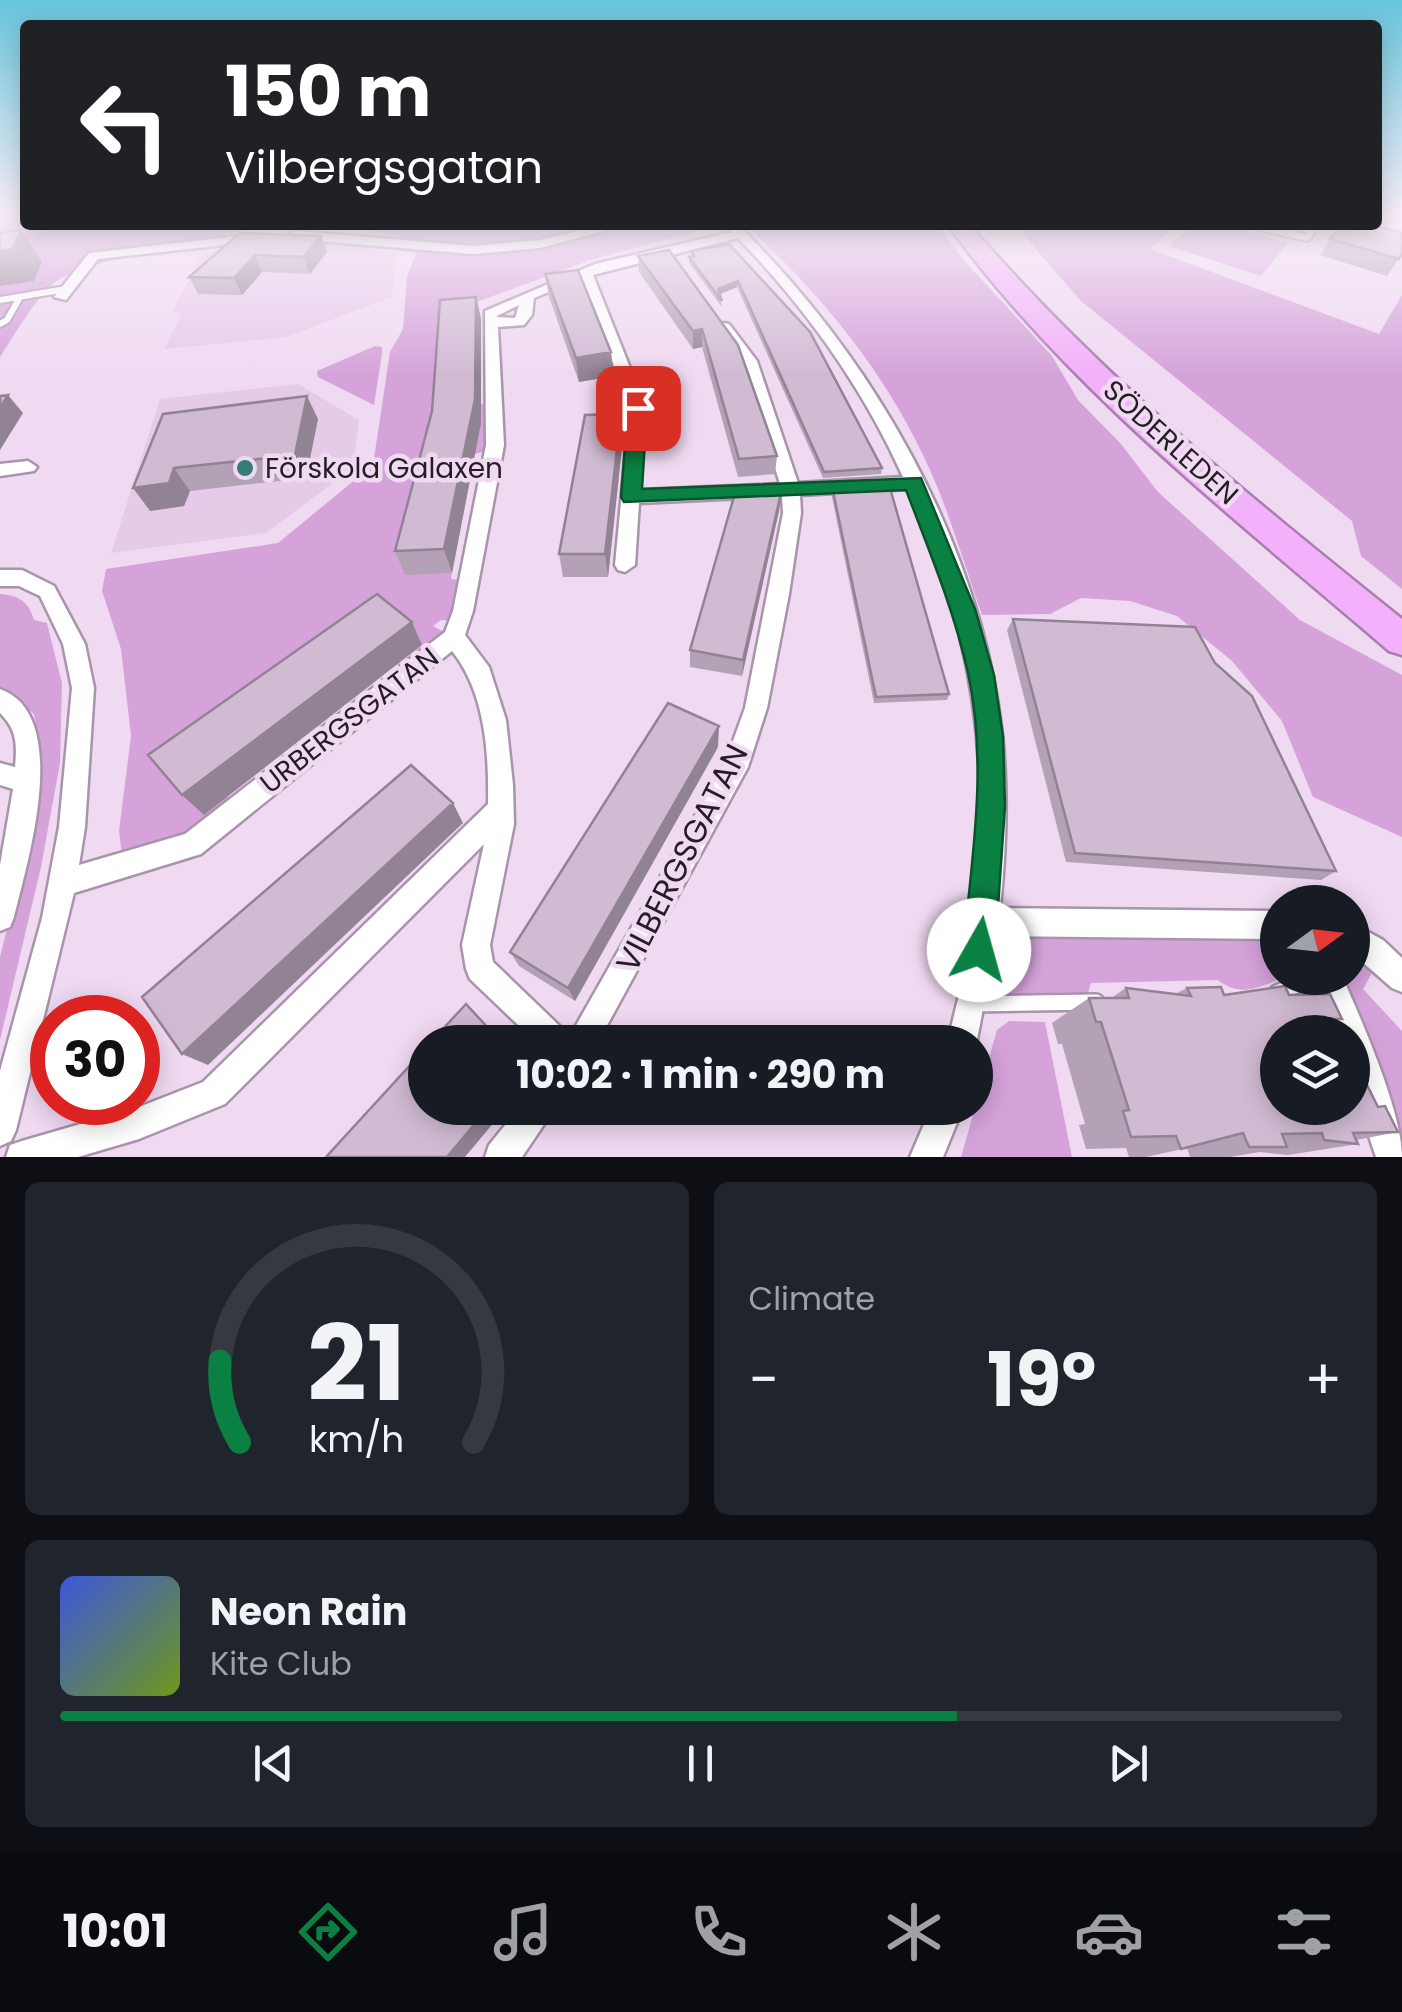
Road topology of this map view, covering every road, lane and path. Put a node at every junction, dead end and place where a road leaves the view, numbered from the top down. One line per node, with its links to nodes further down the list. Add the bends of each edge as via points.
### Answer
1 (83, 267): 9 (street)
2 (604, 267): 7 (street)
3 (681, 267): 8 (street)
4 (771, 267): 18 (street, via 829,330)
5 (994, 267): 25 (highway, SÖDERLEDEN, via 1110,389)
6 (1011, 267): 23 (highway, SÖDERLEDEN, via 1127,384)
7 (585, 272): 10 (street); 20 (street, via 638,408)
8 (687, 276)
9 (64, 293): 11 (lane)
10 (528, 296): 15 (street, via 500,306); 15 (street, via 519,322)
11 (20, 297): 12 (lane); 14 (lane)
12 (0, 300)
13 (714, 314): 19 (street, VILBERGSGATAN, via 748,361)
14 (3, 319)
15 (490, 319): 24 (street, URBERGSGATAN, via 496,445)
16 (28, 467): 17 (street)
17 (0, 470)
18 (914, 482): 19 (street); 31 (street, via 982,675 991,806)
19 (791, 490): 20 (street); 40 (street, VILBERGSGATAN, via 772,632 736,766)
20 (632, 497): 21 (street)
21 (624, 565)
22 (0, 578): 29 (street, via 22,578 47,591 74,644 83,688)
23 (1402, 615)
24 (454, 637): 28 (street, via 478,668 494,720); 29 (street, URBERGSGATAN, via 192,845)
25 (1402, 640)
26 (0, 699): 27 (street, via 29,731)
27 (13, 777): 30 (street, via 18,846)
28 (501, 809): 39 (street, via 476,946 480,968); 46 (street, via 214,1093)
29 (62, 883): 45 (street)
30 (0, 916)
31 (983, 922): 32 (street); 38 (street)
32 (1260, 925)
33 (1370, 948): 34 (street)
34 (1402, 978)
35 (1266, 995): 36 (lane)
36 (1261, 997)
37 (1111, 1002): 38 (lane)
38 (972, 1004): 41 (street)
39 (539, 1025)
40 (591, 1025)
41 (967, 1025)
42 (1370, 1089): 49 (street)
43 (526, 1125): 47 (street)
44 (940, 1125): 48 (street)
45 (0, 1130)
46 (22, 1157)
47 (501, 1157)
48 (926, 1157)
49 (1392, 1157)

